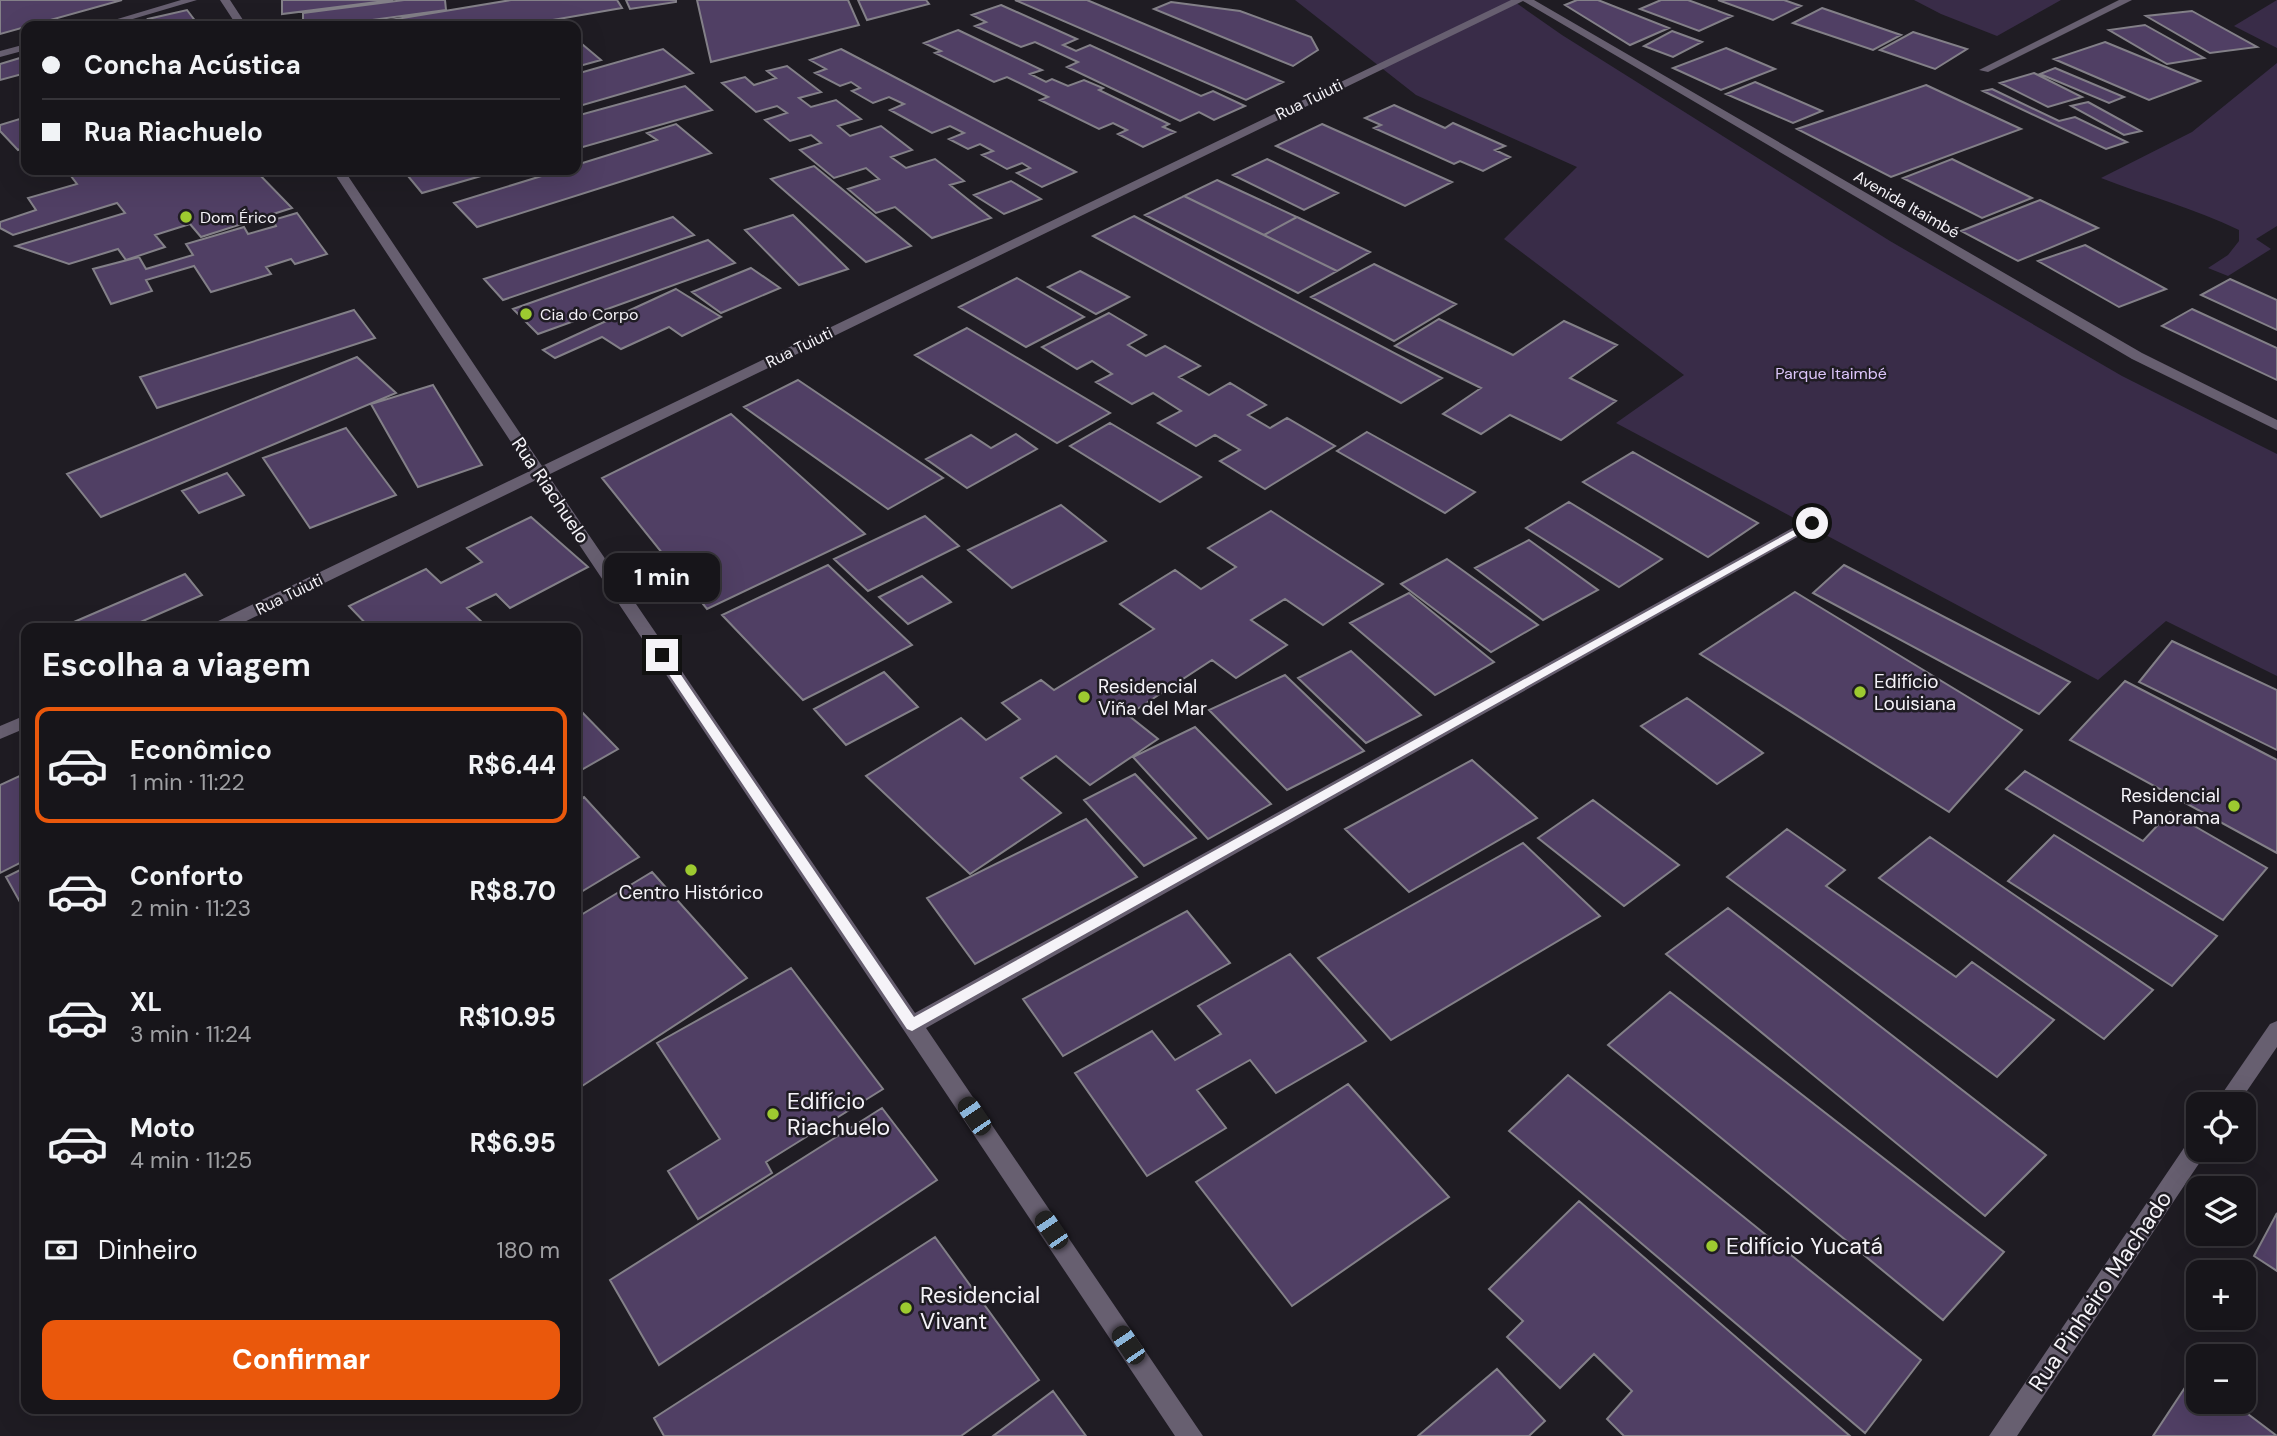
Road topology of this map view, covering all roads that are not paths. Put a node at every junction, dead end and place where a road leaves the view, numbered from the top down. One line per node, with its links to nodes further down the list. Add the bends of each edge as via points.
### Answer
1 (192, 0): 6 (street)
2 (225, 0): 7 (street)
3 (1519, 0): 13 (street, Rua Tuiuti)
4 (1527, 0): 12 (street, Avenida Itaimbé, via 2137,356)
5 (2127, 0): 10 (street)
6 (117, 21)
7 (239, 21)
8 (21, 48): 9 (street)
9 (0, 54)
10 (1984, 70)
11 (341, 175): 13 (street, Rua Riachuelo)
12 (2277, 426)
13 (539, 472): 15 (street, Rua Tuiuti); 18 (street, Rua Riachuelo)
14 (1812, 523): 18 (street)
15 (228, 623)
16 (21, 722): 17 (street)
17 (0, 733)
18 (912, 1025): 22 (street, Rua Riachuelo)
19 (2277, 1030): 20 (street)
20 (2235, 1092)
21 (2187, 1162): 23 (street, Rua Pinheiro Machado)
22 (1190, 1436)
23 (2002, 1436)

